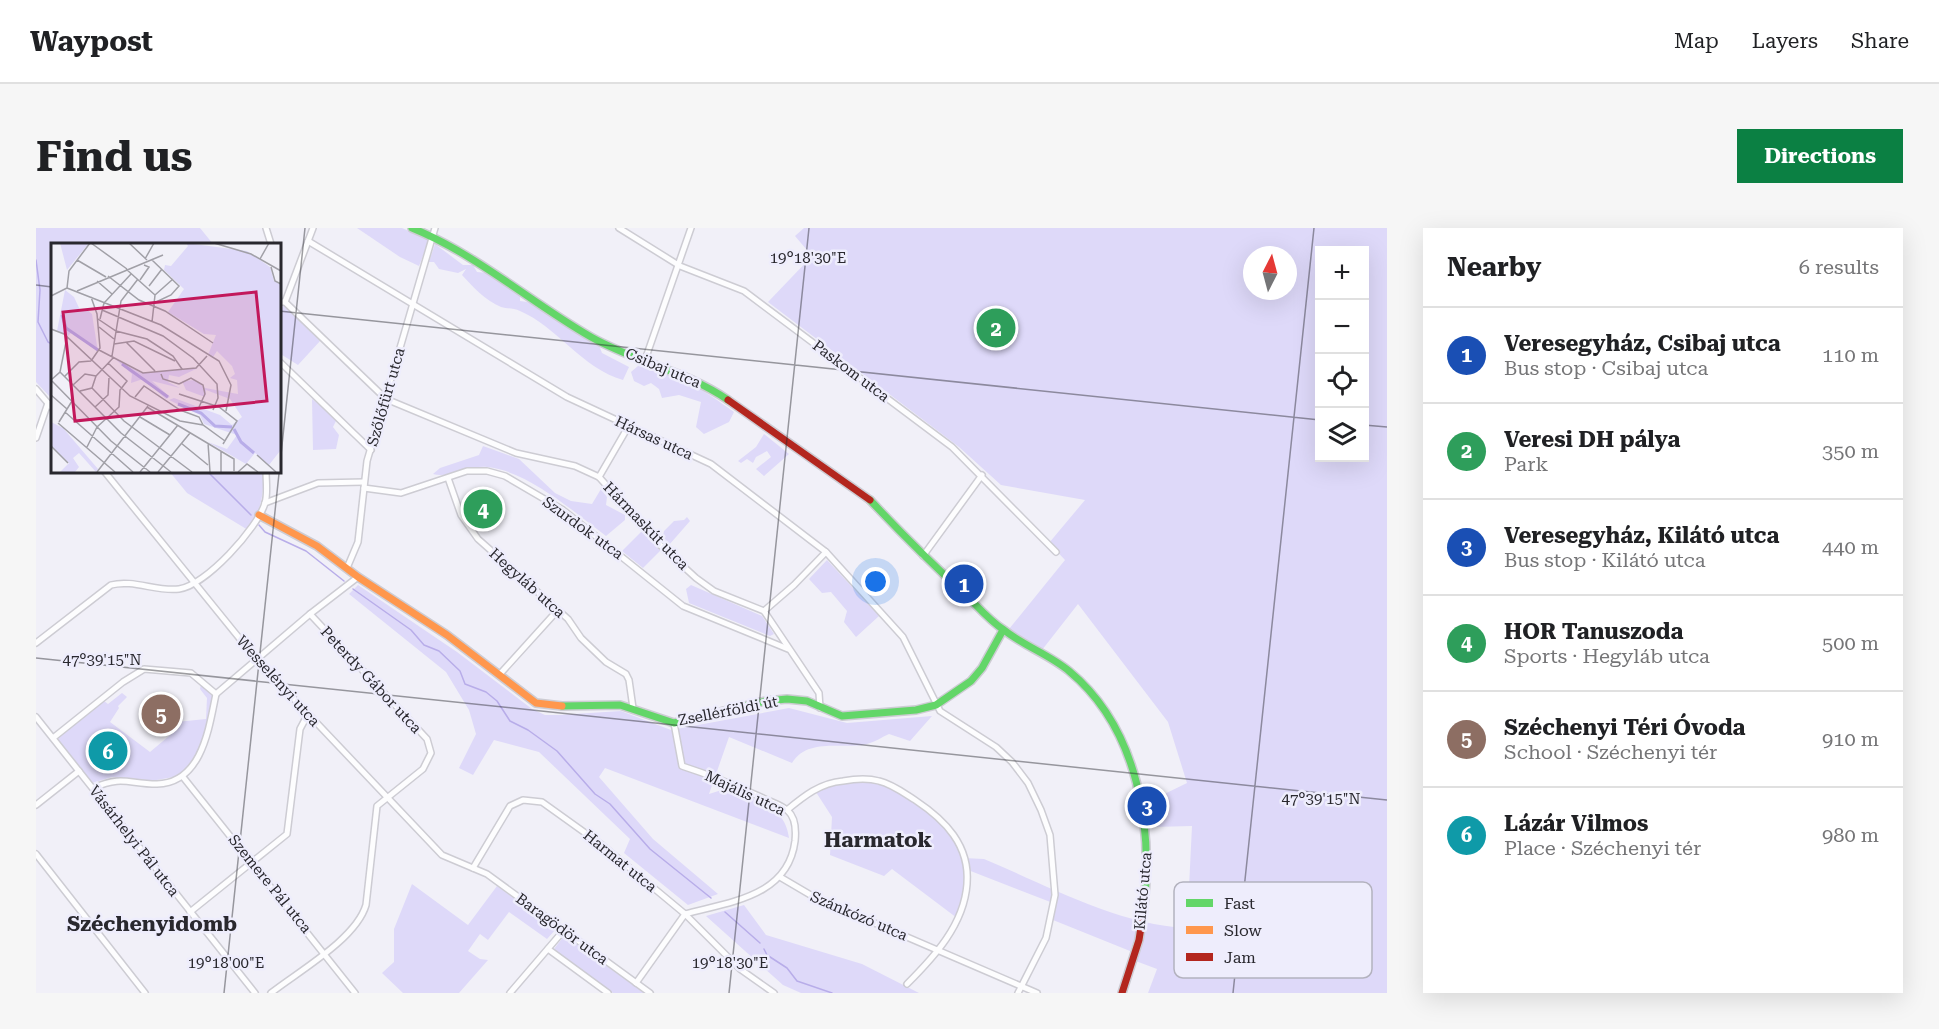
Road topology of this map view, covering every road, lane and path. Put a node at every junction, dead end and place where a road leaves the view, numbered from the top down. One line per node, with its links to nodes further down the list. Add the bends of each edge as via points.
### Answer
1 (266, 228): 8 (street)
2 (313, 228): 7 (street)
3 (412, 228): 6 (street, Csibaj utca)
4 (619, 228): 9 (street, Paskom utca)
5 (691, 228): 9 (street)
6 (434, 232): 11 (street, Szőlőfürt utca); 12 (street, Csibaj utca, via 592,336)
7 (308, 241): 10 (street); 11 (street, Hársas utca)
8 (271, 243)
9 (680, 266): 12 (street); 22 (street, Paskom utca, via 744,291 952,447)
10 (282, 302): 15 (street, Hármaskút utca)
11 (412, 304): 15 (street, Szőlőfürt utca); 17 (street, Hársas utca, via 567,397)
12 (645, 360): 30 (street, Csibaj utca, via 710,388 864,494)
13 (280, 362): 19 (street)
14 (36, 389): 16 (street)
15 (386, 399): 19 (street, Szőlőfürt utca); 24 (street, Hármaskút utca, via 516,453 575,466)
16 (50, 405): 18 (street)
17 (628, 427): 24 (street); 28 (street, Hársas utca, via 711,464)
18 (36, 438)
19 (371, 450): 25 (street, Szőlőfürt utca)
20 (105, 472): 33 (street, Wesselényi utca)
21 (266, 472): 26 (street)
22 (982, 475): 29 (street, Paskom utca); 30 (street)
23 (448, 477): 25 (street, Szurdok utca, via 401,494); 34 (street, Hegyláb utca, via 461,515 478,538); 39 (street, Szurdok utca, via 477,470 505,476 563,510 683,606)
24 (599, 477): 35 (street, Hármaskút utca, via 659,544 696,578 714,591)
25 (364, 485): 26 (street, Szurdok utca, via 318,483); 31 (street, Szőlőfürt utca, via 358,542)
26 (265, 503): 27 (street)
27 (259, 515): 31 (street, Zsellérföldi út, via 317,546); 33 (street, via 238,546)
28 (826, 552): 35 (street); 43 (street, Hársas utca, via 903,637)
29 (1056, 552)
30 (923, 556): 37 (street, Csibaj utca)
31 (347, 568): 32 (street, Zsellérföldi út)
32 (358, 577): 36 (street); 41 (street, Zsellérföldi út)
33 (194, 583): 38 (street, via 173,589 111,585); 40 (street, Wesselényi utca)
34 (557, 611): 41 (street); 44 (street, Hegyláb utca, via 606,662 626,674)
35 (764, 612): 39 (street)
36 (310, 614): 40 (street); 53 (street, Peterdy Gábor utca, via 431,746 429,762 423,769)
37 (1003, 630): 43 (street, Zsellérföldi út, via 971,681); 79 (street, Kilátó utca, via 1054,660 1086,686 1103,705 1127,755 1143,812 1147,852 1138,940)
38 (36, 643)
39 (789, 649): 45 (street, via 819,693)
40 (257, 660): 42 (street); 46 (street, Wesselényi utca)
41 (500, 674): 44 (street, Zsellérföldi út, via 544,706 600,704)
42 (216, 694): 49 (street, via 191,673 144,669); 51 (street, via 206,742)
43 (936, 705): 45 (street, Zsellérföldi út, via 842,716); 68 (street, via 1012,762 1028,783 1050,835 1056,884 1053,903 1046,938)
44 (633, 708): 48 (street, Zsellérföldi út)
45 (820, 708): 48 (street, Zsellérföldi út, via 807,702 766,701)
46 (308, 714): 53 (street, Wesselényi utca); 57 (street, via 300,729 287,834)
47 (36, 717): 49 (street, Vásárhelyi Pál utca)
48 (674, 723): 55 (street, Majális utca, via 682,766)
49 (53, 738): 50 (street, Vásárhelyi Pál utca)
50 (79, 771): 52 (street, Vásárhelyi Pál utca); 54 (street)
51 (183, 777): 52 (street, via 157,784 118,779); 57 (street, Szemere Pál utca)
52 (93, 788): 60 (street, Vásárhelyi Pál utca)
53 (385, 797): 58 (street, Wesselényi utca, via 442,855); 65 (street, via 375,811 364,911 354,927)
54 (36, 805)
55 (787, 810): 59 (street, Majális utca, via 796,834); 64 (street, via 801,797 829,784 878,781 902,791 948,826 963,850 967,886 957,918)
56 (36, 854): 69 (street)
57 (253, 863): 60 (street); 65 (street, Szemere Pál utca)
58 (473, 868): 61 (street, Harmat utca, via 510,806 536,800 602,845); 62 (street, Baragödör utca)
59 (780, 877): 61 (street, via 752,896); 64 (street, Szánkózó utca, via 813,897)
60 (190, 912): 70 (street, Vásárhelyi Pál utca)
61 (685, 914): 66 (street); 76 (street, Harmat utca, via 740,969)
62 (564, 930): 63 (street); 66 (street, Baragödör utca)
63 (548, 949): 73 (street); 74 (street)
64 (940, 951): 67 (street); 68 (street, Szánkózó utca)
65 (325, 952): 71 (street); 72 (street, Szemere Pál utca)
66 (636, 983): 75 (street, Baragödör utca)
67 (907, 984)
68 (1024, 985): 77 (street); 78 (street, Szánkózó utca)
69 (146, 993)
70 (255, 993)
71 (271, 993)
72 (355, 993)
73 (510, 993)
74 (608, 993)
75 (650, 993)
76 (774, 993)
77 (1018, 993)
78 (1037, 993)
79 (1122, 993)

